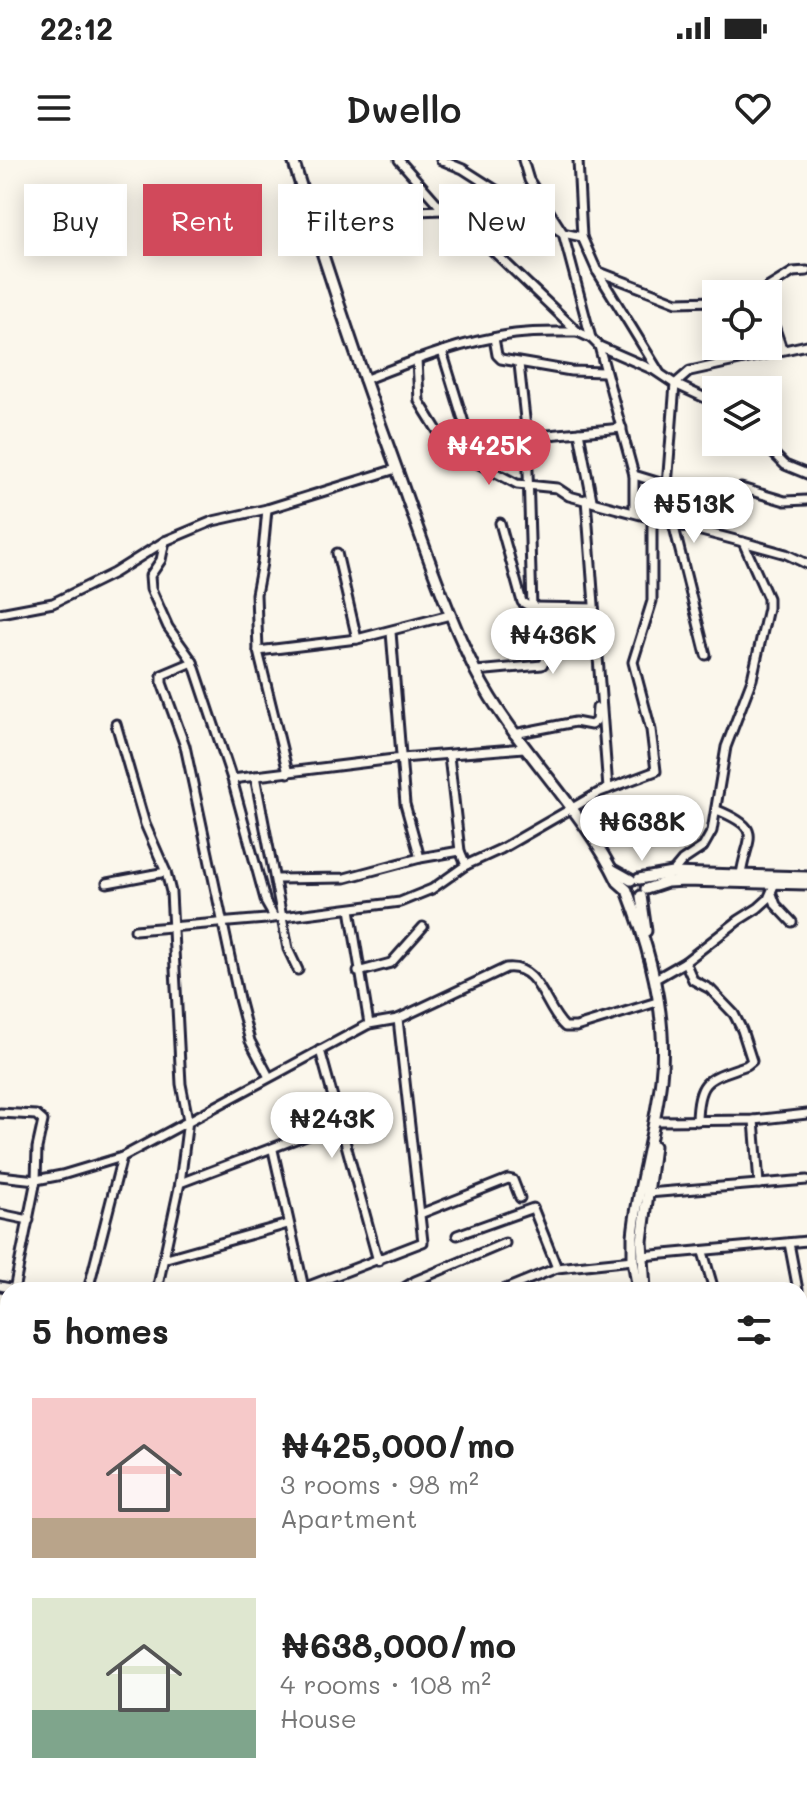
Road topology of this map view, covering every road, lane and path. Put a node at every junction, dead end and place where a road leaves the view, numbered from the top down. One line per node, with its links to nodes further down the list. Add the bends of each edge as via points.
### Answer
1 (293, 160): 6 (main road)
2 (399, 160): 7 (street)
3 (441, 160): 8 (street)
4 (523, 160): 8 (street, via 529,180)
5 (578, 160): 9 (street)
6 (300, 184)
7 (439, 205)
8 (563, 233): 9 (street); 18 (street)
9 (582, 237): 12 (street)
10 (323, 256): 28 (main road)
11 (498, 256): 16 (street)
12 (597, 271): 15 (street, via 677,302); 27 (street)
13 (807, 271): 14 (street)
14 (780, 280)
15 (702, 301)
16 (578, 332): 17 (street); 18 (street)
17 (494, 338): 22 (street); 25 (street, via 498,357)
18 (591, 338): 20 (street)
19 (807, 345): 21 (street)
20 (599, 346): 26 (street); 27 (street)
21 (782, 349)
22 (442, 351): 23 (street); 34 (street)
23 (417, 359): 28 (street); 34 (street, via 419,401 445,443)
24 (736, 360): 29 (street, via 690,371)
25 (519, 364): 26 (street); 33 (street)
26 (605, 372): 31 (street)
27 (661, 375): 29 (street)
28 (364, 380): 36 (main road)
29 (675, 384): 30 (street); 40 (street)
30 (702, 397)
31 (622, 428): 32 (street); 38 (street)
32 (579, 432): 33 (street); 43 (street)
33 (527, 437): 39 (street)
34 (469, 452): 39 (street, via 501,477)
35 (776, 456): 37 (street)
36 (396, 469): 45 (street); 57 (main road)
37 (807, 474)
38 (634, 475): 40 (street); 46 (street)
39 (529, 484): 43 (street); 54 (street)
40 (667, 486): 42 (street)
41 (741, 488): 44 (street, via 785,501)
42 (717, 494)
43 (589, 499): 46 (street); 55 (street)
44 (807, 500)
45 (267, 509): 50 (street, via 213,521); 60 (street, via 256,594)
46 (634, 511): 47 (street)
47 (652, 517): 49 (street); 73 (street, via 652,601 633,662 656,771)
48 (500, 523): 54 (street, via 522,602)
49 (673, 523): 51 (street); 61 (street)
50 (165, 541): 56 (street, via 53,603); 62 (street, via 150,576 151,589 168,627)
51 (743, 542): 53 (street); 75 (street, via 769,603 752,679 726,747)
52 (337, 553): 59 (street)
53 (807, 564)
54 (532, 608): 55 (street); 63 (street, via 546,661)
55 (594, 608): 64 (street)
56 (0, 613)
57 (450, 615): 58 (street); 63 (main road)
58 (391, 632): 59 (street); 69 (street)
59 (357, 639): 60 (street)
60 (258, 651): 70 (street)
61 (706, 655)
62 (193, 662): 72 (street); 93 (street, via 161,680 185,746)
63 (476, 671): 66 (main road)
64 (599, 691): 66 (street, via 591,725 575,722); 73 (street)
65 (116, 724): 79 (street, via 145,824)
66 (514, 734): 67 (main road)
67 (524, 748): 68 (street); 74 (main road)
68 (449, 756): 69 (street); 76 (street)
69 (402, 758): 70 (street); 77 (street, via 405,804)
70 (288, 773): 71 (street)
71 (255, 776): 72 (street); 83 (street)
72 (232, 779): 91 (street, via 264,895)
73 (608, 789): 74 (street)
74 (572, 807): 78 (street); 87 (main road, via 618,882)
75 (717, 810): 80 (street, via 703,847); 81 (street, via 750,834)
76 (460, 851): 77 (street); 78 (street)
77 (420, 858): 83 (street, via 345,878)
78 (466, 865): 90 (street, via 432,889 400,902)
79 (166, 872): 84 (street); 94 (street)
80 (672, 873): 81 (main road); 87 (main road)
81 (741, 875): 82 (main road)
82 (807, 877)
83 (276, 879): 91 (street)
84 (107, 883)
85 (775, 883): 86 (main road); 88 (main road, via 667,882); 89 (street)
86 (807, 884)
87 (631, 886): 88 (main road, via 634,897); 88 (main road, via 645,884); 101 (main road)
88 (643, 893): 100 (main road)
89 (772, 894): 92 (street); 97 (street)
90 (350, 909): 91 (street); 99 (street)
91 (279, 917): 93 (street); 98 (street)
92 (792, 922)
93 (225, 923): 94 (street); 105 (street, via 250,1041)
94 (172, 927): 96 (street); 108 (street, via 181,1084)
95 (423, 927): 99 (street, via 391,963)
96 (135, 930)
97 (685, 962): 100 (street); 111 (street, via 693,980 734,1014 752,1061 704,1084 698,1094)
98 (298, 970)
99 (358, 972): 103 (street)
100 (657, 978): 110 (main road, via 666,1031 666,1079)
101 (657, 1002): 102 (street, via 565,1027 530,973 510,967); 131 (main road, via 661,1077 635,1217)
102 (398, 1019): 103 (street); 123 (street)
103 (369, 1024): 104 (street)
104 (320, 1050): 105 (street); 112 (street)
105 (269, 1077): 108 (street)
106 (0, 1113): 116 (street, via 36,1115 43,1121)
107 (807, 1114): 109 (street)
108 (188, 1120): 114 (street); 118 (street)
109 (754, 1120): 111 (street); 119 (street)
110 (657, 1121): 111 (street); 120 (main road)
111 (697, 1121)
112 (338, 1123): 113 (street); 133 (street)
113 (273, 1150): 118 (street); 125 (street)
114 (122, 1157): 116 (street); 136 (street)
115 (0, 1176): 116 (street)
116 (36, 1180): 124 (street)
117 (807, 1180): 119 (street)
118 (180, 1183): 132 (street)
119 (759, 1184): 120 (street)
120 (648, 1193): 131 (main road)
121 (520, 1198): 123 (street, via 508,1179)
122 (0, 1214): 124 (street)
123 (420, 1214): 133 (street, via 423,1242)
124 (29, 1220): 135 (street)
125 (288, 1224): 132 (street); 138 (street)
126 (457, 1235): 134 (street, via 535,1208)
127 (807, 1241): 129 (street)
128 (505, 1243): 140 (street)
129 (789, 1243): 130 (street); 145 (street)
130 (703, 1252): 131 (street); 144 (street)
131 (638, 1258): 134 (street); 142 (main road); 143 (main road)
132 (163, 1259): 137 (street)
133 (378, 1261): 139 (street)
134 (557, 1268): 141 (street)
135 (16, 1282)
136 (90, 1282)
137 (159, 1282)
138 (300, 1282)
139 (320, 1282)
140 (413, 1282)
141 (523, 1282)
142 (638, 1282)
143 (643, 1282)
144 (712, 1282)
145 (796, 1282)

